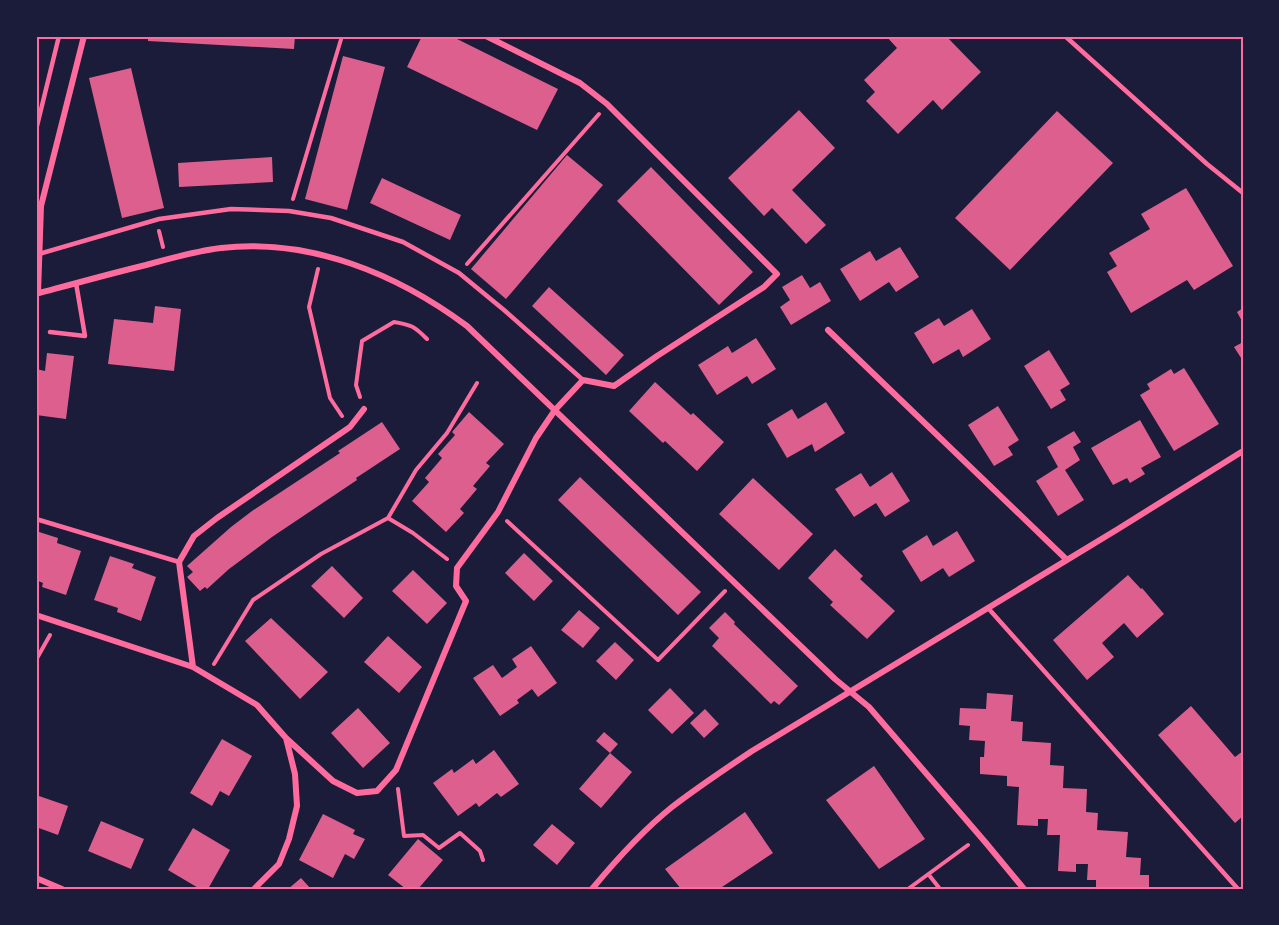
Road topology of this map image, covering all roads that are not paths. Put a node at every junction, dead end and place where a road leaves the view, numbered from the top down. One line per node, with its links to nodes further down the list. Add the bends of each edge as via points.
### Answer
1 (57, 36): 5 (lane)
2 (84, 36): 7 (street, via 41,206)
3 (486, 36): 13 (street, via 580,83 608,104 777,274 764,287 614,386)
4 (1065, 36): 6 (lane)
5 (36, 130)
6 (1243, 193)
7 (38, 237): 8 (street)
8 (39, 254): 10 (street); 13 (lane, via 159,219 231,208 330,218 403,242 459,273)
9 (76, 283): 10 (street); 12 (lane, via 85,336); 15 (street, via 223,248 261,247 321,255 394,280 452,315)
10 (37, 293)
11 (828, 330): 18 (street)
12 (50, 332)
13 (583, 380): 15 (street)
14 (364, 409): 19 (street, via 350,427 194,536)
15 (555, 410): 23 (street); 24 (street, via 498,512 457,568 456,586 466,601 396,770 377,790 357,793 333,781)
16 (1243, 451): 18 (street)
17 (36, 519): 19 (lane)
18 (1067, 560): 20 (street)
19 (179, 562): 22 (street)
20 (988, 608): 23 (street); 30 (lane)
21 (36, 615): 22 (street)
22 (193, 667): 24 (street, via 257,705)
23 (850, 692): 28 (street, via 679,801 615,861); 29 (street, via 869,707)
24 (286, 738): 27 (street, via 295,774 297,806 279,864)
25 (36, 878): 26 (street)
26 (62, 889)
27 (254, 889)
28 (592, 889)
29 (1024, 889)
30 (1238, 889)

